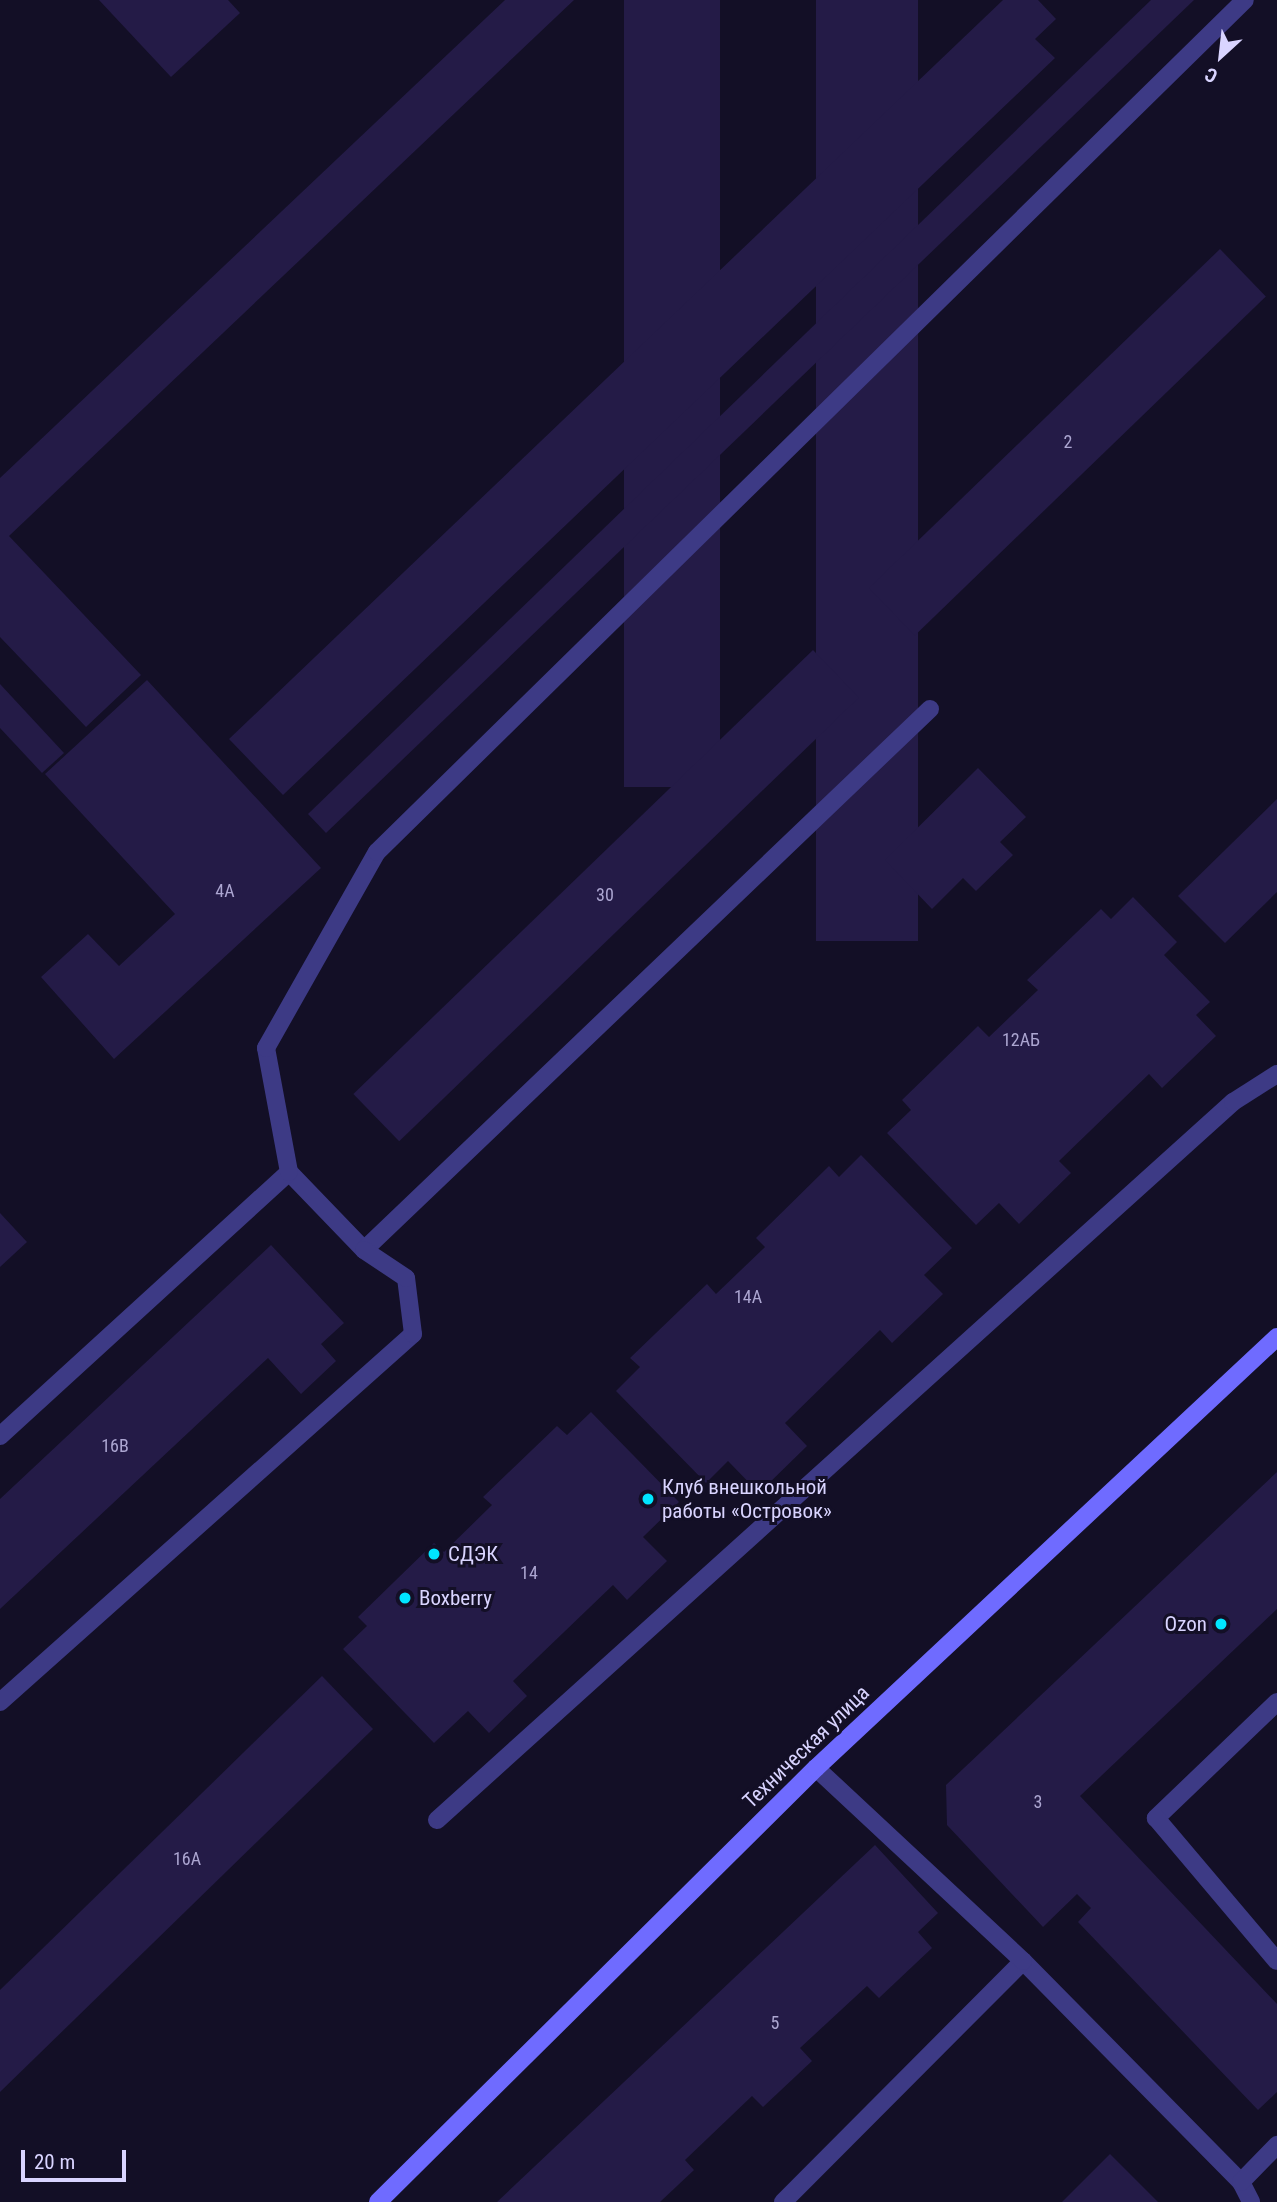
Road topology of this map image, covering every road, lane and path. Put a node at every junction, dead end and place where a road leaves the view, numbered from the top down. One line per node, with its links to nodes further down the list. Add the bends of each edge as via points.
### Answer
1 (1245, 0): 4 (street, via 377,852 266,1048)
2 (930, 709): 5 (street)
3 (1277, 1074): 11 (street, via 1233,1102)
4 (289, 1172): 5 (street); 7 (street)
5 (364, 1250): 8 (street, via 406,1279 413,1334)
6 (1277, 1337): 10 (street, Техническая улица)
7 (0, 1436)
8 (0, 1702)
9 (1277, 1702): 13 (street, via 1156,1818)
10 (816, 1768): 12 (street); 16 (street, Техническая улица)
11 (437, 1820)
12 (1023, 1961): 15 (street); 17 (street)
13 (1277, 1961)
14 (1277, 2146): 15 (street)
15 (1241, 2182): 18 (street)
16 (378, 2202)
17 (783, 2202)
18 (1251, 2202)

